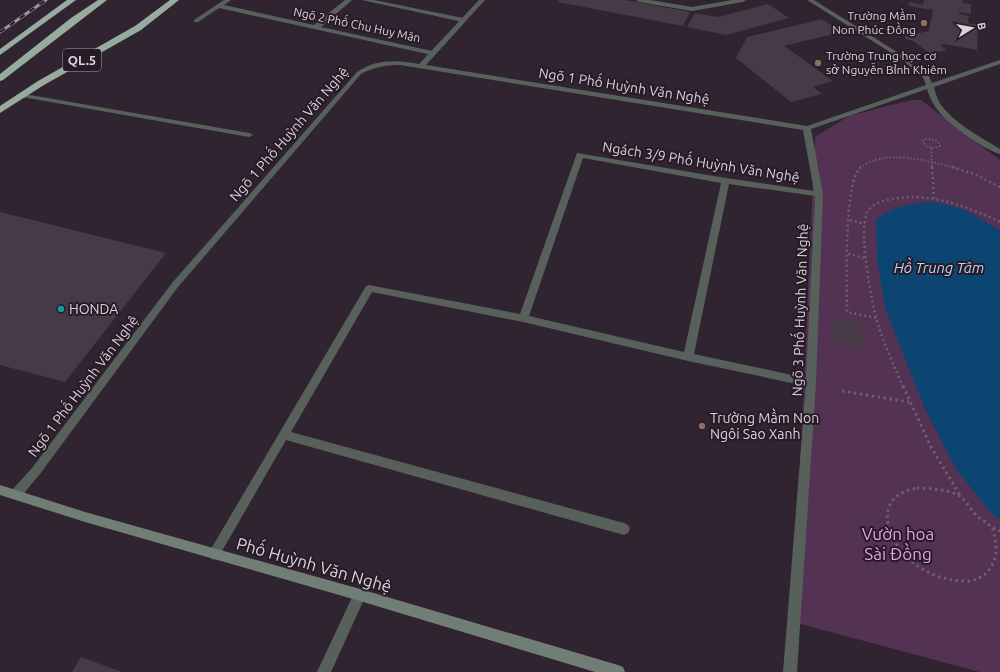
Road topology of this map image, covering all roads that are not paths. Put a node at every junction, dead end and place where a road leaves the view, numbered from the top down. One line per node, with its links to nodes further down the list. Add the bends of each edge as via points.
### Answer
1 (72, 0): 15 (highway)
2 (103, 0): 19 (highway, QL.5)
3 (176, 0): 21 (highway, QL.5, via 138,28)
4 (228, 0): 11 (street)
5 (349, 0): 14 (street)
6 (365, 0): 12 (street)
7 (482, 0): 12 (street)
8 (639, 0): 9 (street, via 692,9)
9 (743, 0)
10 (810, 0): 20 (street, via 903,58 926,76)
11 (218, 6): 13 (street); 14 (street, Ngõ 2 Phố Chu Huy Mân)
12 (463, 20): 16 (street)
13 (196, 22)
14 (315, 28): 16 (street, Ngõ 2 Phố Chu Huy Mân)
15 (0, 53)
16 (432, 53): 18 (street)
17 (1000, 62): 20 (street)
18 (420, 66): 23 (street, Ngõ 1 Phố Huỳnh Văn Nghệ); 33 (street, Ngõ 1 Phố Huỳnh Văn Nghệ, via 382,63 369,66 359,73 175,285)
19 (0, 78)
20 (929, 85): 23 (street); 25 (street, via 944,113 974,137)
21 (22, 95): 22 (highway, QL.5); 24 (street)
22 (0, 110)
23 (806, 128): 27 (street, Ngõ 3 Phố Huỳnh Văn Nghệ)
24 (249, 134)
25 (1000, 152)
26 (726, 181): 27 (street, Ngách 3/9 Phố Huỳnh Văn Nghệ); 28 (street, Ngách 3/9 Phố Huỳnh Văn Nghệ, via 580,155); 29 (street)
27 (819, 194): 30 (street, Ngõ 3 Phố Huỳnh Văn Nghệ)
28 (523, 318): 29 (street); 31 (street, via 369,288)
29 (688, 357): 30 (street)
30 (811, 383): 39 (street, Ngõ 3 Phố Huỳnh Văn Nghệ)
31 (283, 435): 34 (street); 35 (street)
32 (0, 490): 33 (street, Phố Huỳnh Văn Nghệ)
33 (16, 494): 35 (street, Phố Huỳnh Văn Nghệ, via 85,518)
34 (624, 529)
35 (214, 554): 36 (street, Phố Huỳnh Văn Nghệ)
36 (360, 595): 37 (street); 38 (street, Phố Huỳnh Văn Nghệ)
37 (324, 672)
38 (618, 672)
39 (790, 672)

